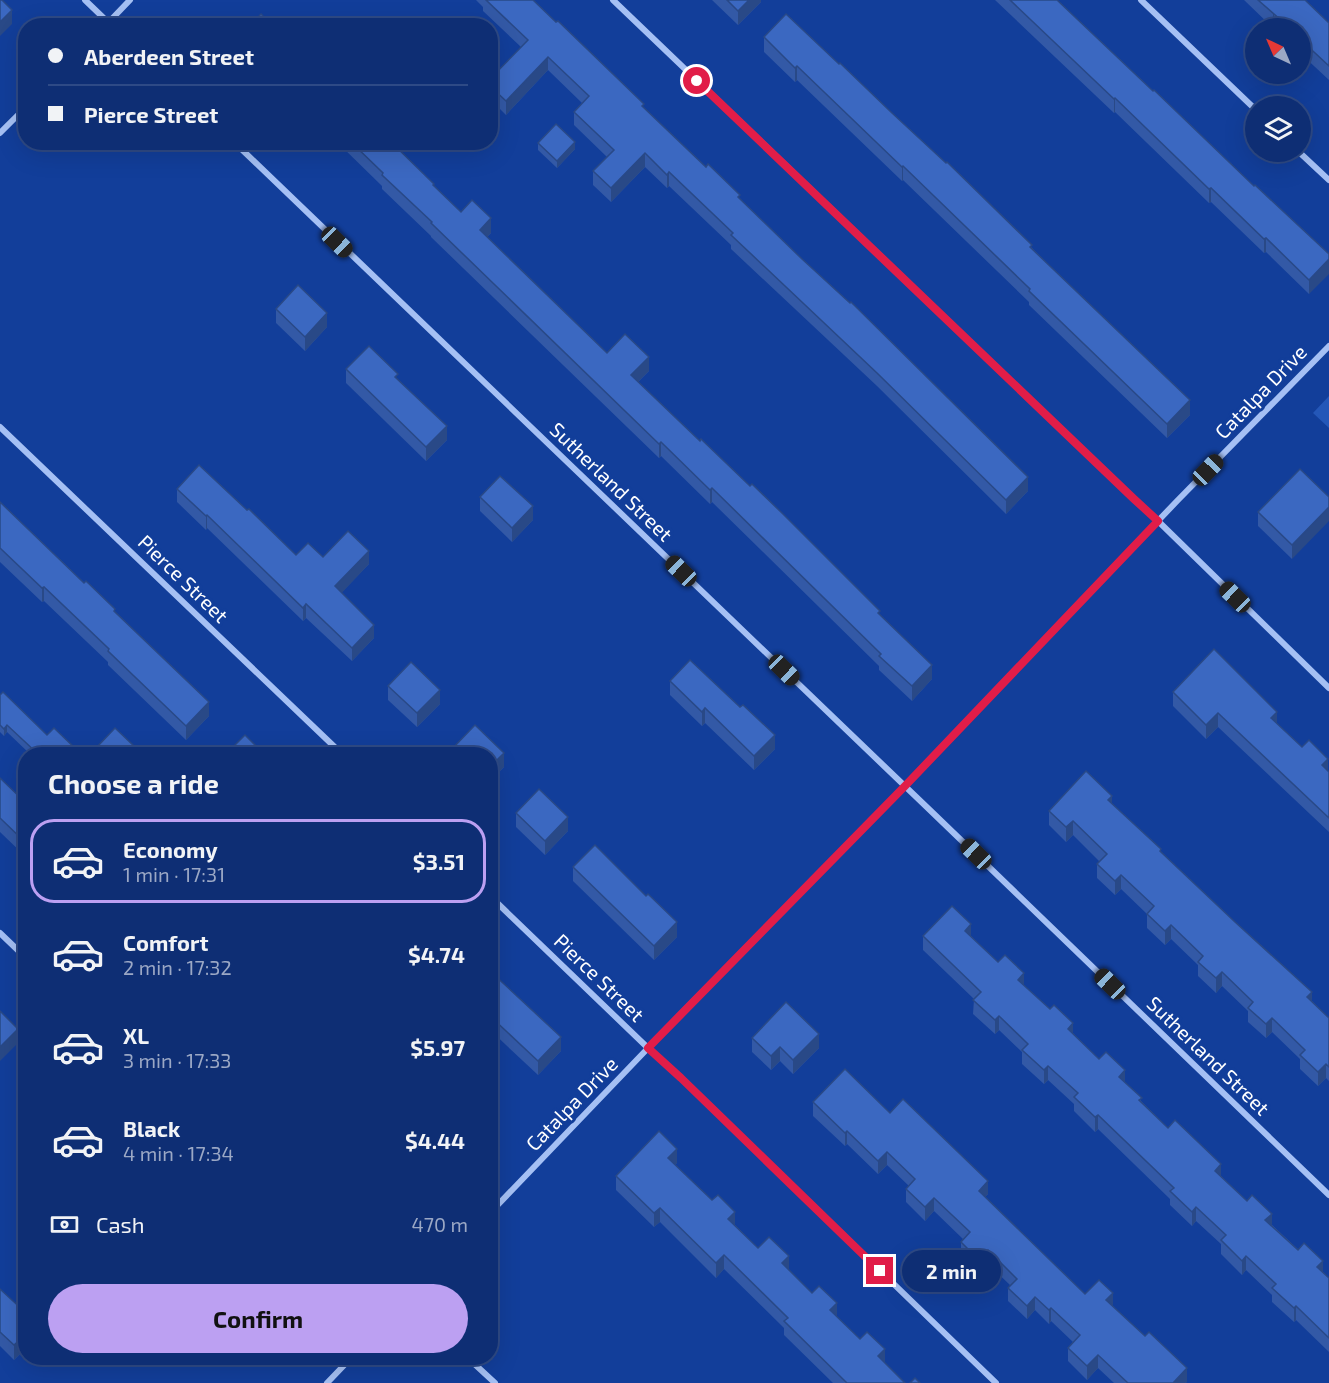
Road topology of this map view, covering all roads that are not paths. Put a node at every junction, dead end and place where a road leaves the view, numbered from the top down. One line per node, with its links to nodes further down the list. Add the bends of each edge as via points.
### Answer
1 (85, 0): 5 (street)
2 (130, 0): 6 (street)
3 (613, 0): 15 (street)
4 (1141, 0): 7 (street)
5 (102, 18)
6 (114, 18)
7 (1245, 99)
8 (18, 115): 9 (street)
9 (0, 133)
10 (242, 150): 18 (street, Sutherland Street)
11 (1310, 162): 12 (street)
12 (1329, 180)
13 (1329, 346): 15 (street, Catalpa Drive)
14 (0, 427): 17 (street, Pierce Street)
15 (1158, 521): 16 (street); 18 (street, Catalpa Drive)
16 (1329, 688)
17 (335, 747)
18 (905, 786): 22 (street, Catalpa Drive); 23 (street, Sutherland Street)
19 (498, 904): 22 (street, Pierce Street)
20 (0, 933): 21 (street)
21 (18, 950)
22 (648, 1048): 24 (street, Catalpa Drive); 29 (street, Pierce Street)
23 (1329, 1195)
24 (498, 1205)
25 (344, 1365): 27 (street)
26 (476, 1365): 28 (street)
27 (327, 1383)
28 (495, 1383)
29 (996, 1383)

